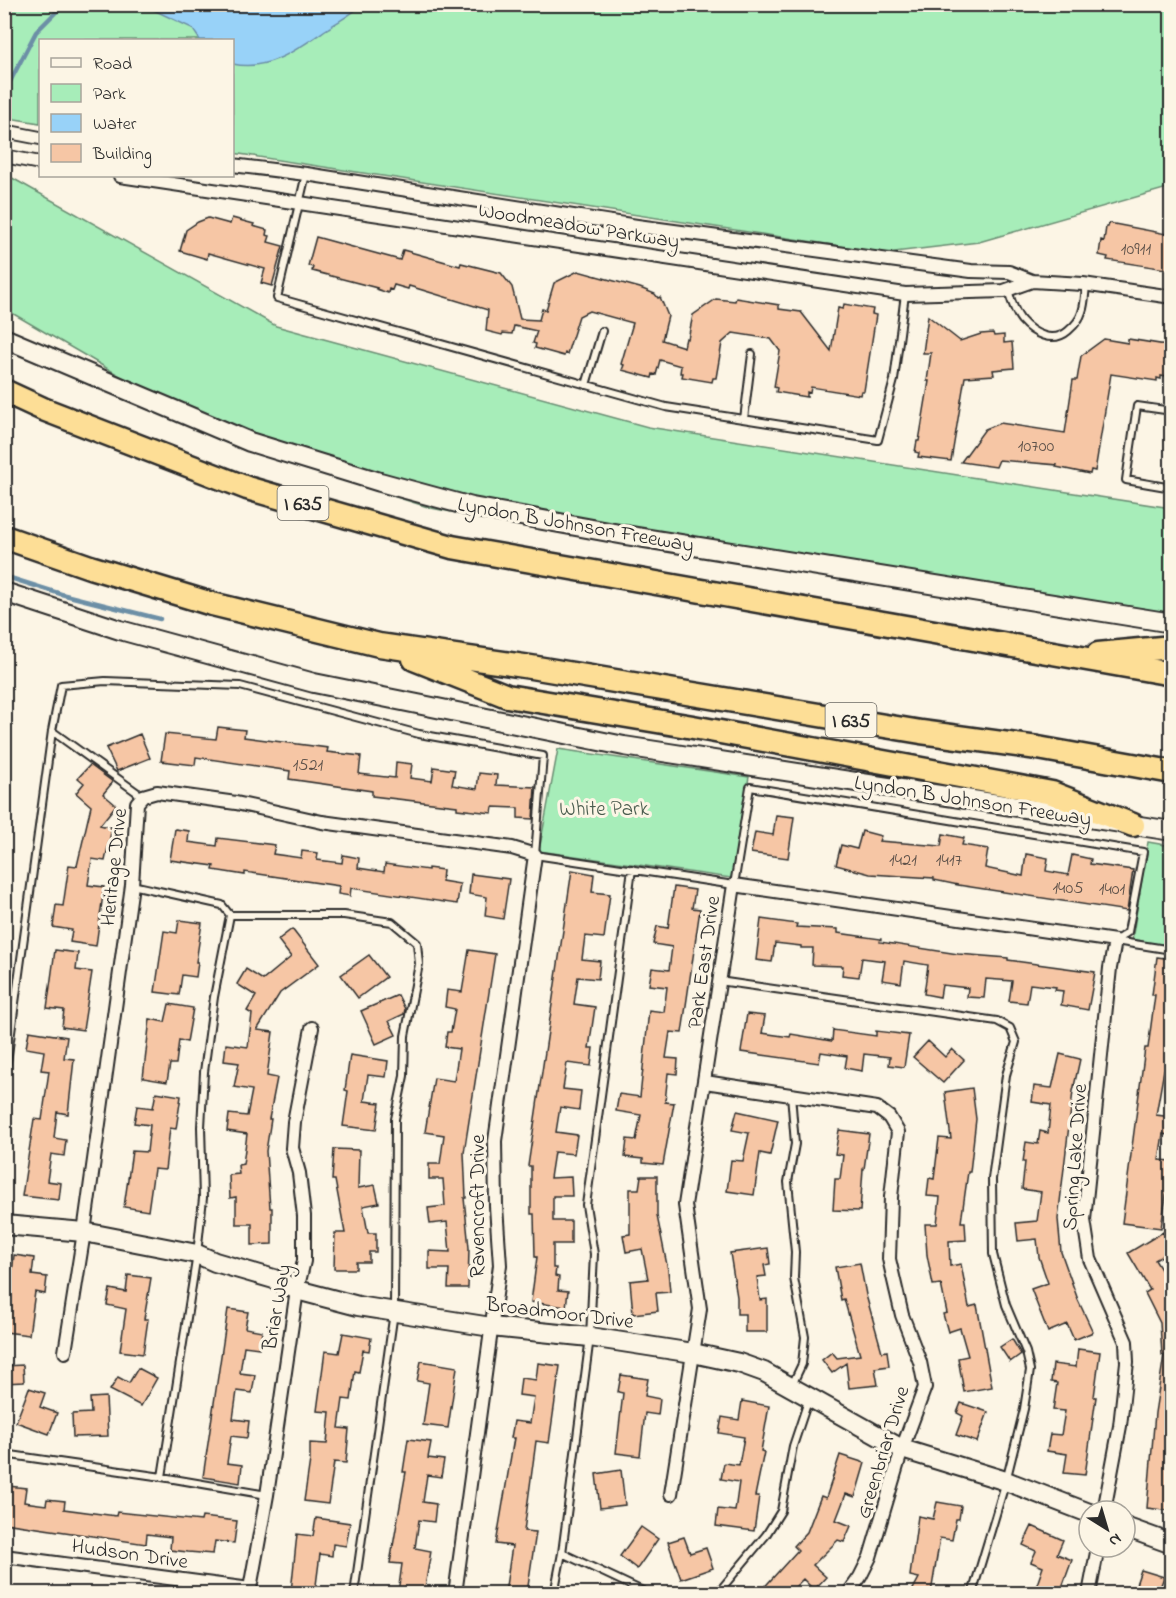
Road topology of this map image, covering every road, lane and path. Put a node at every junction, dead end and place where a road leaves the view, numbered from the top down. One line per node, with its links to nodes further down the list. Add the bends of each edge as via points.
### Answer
1 (7, 132): 2 (street)
2 (39, 138)
3 (4, 156): 4 (street)
4 (39, 163)
5 (234, 165): 6 (street, Woodmeadow Parkway)
6 (306, 174): 8 (lane); 9 (street, Woodmeadow Parkway, via 637,226 971,271 1009,272)
7 (127, 177): 8 (street, Woodmeadow Parkway)
8 (300, 202): 12 (street, Woodmeadow Parkway); 17 (lane, via 277,298)
9 (1032, 281): 10 (street, Woodmeadow Parkway); 11 (street, Woodmeadow Parkway)
10 (1086, 284): 11 (lane, via 1078,320 1054,339 1020,319); 13 (street, Woodmeadow Parkway)
11 (1008, 290): 12 (street, Woodmeadow Parkway)
12 (904, 294): 20 (lane, via 894,380 878,440)
13 (1172, 297)
14 (603, 331): 17 (lane)
15 (4, 338): 24 (main road, Lyndon B Johnson Freeway, via 250,442 472,507)
16 (752, 354): 20 (lane)
17 (586, 385): 20 (lane, via 666,407)
18 (4, 391): 27 (highway, Lyndon B Johnson Freeway / I 635, via 248,488 452,546)
19 (1172, 411): 21 (lane, via 1137,406 1126,480)
20 (744, 419)
21 (1172, 488)
22 (4, 537): 25 (highway, I 635, via 212,604)
23 (4, 592): 32 (main road, Lyndon B Johnson Freeway, via 120,630 303,680 624,747)
24 (1172, 623)
25 (379, 645): 30 (highway, I 635); 32 (highway, via 507,696 1052,793)
26 (1172, 646): 27 (highway)
27 (1071, 657): 28 (highway, Lyndon B Johnson Freeway / I 635)
28 (1172, 674)
29 (52, 731): 31 (lane); 34 (lane, via 61,685 105,681 240,686 419,734 543,756); 44 (lane)
30 (1172, 772)
31 (143, 796): 34 (street, Heritage Drive, via 157,792 322,822 512,848); 36 (street, Heritage Drive, via 136,804)
32 (1133, 825): 33 (main road, Lyndon B Johnson Freeway)
33 (1172, 831)
34 (535, 855): 35 (lane); 51 (street, Ravencroft Drive, via 495,1141 500,1265)
35 (632, 869): 37 (lane); 52 (lane, via 586,1205 594,1254)
36 (132, 885): 38 (lane, via 222,905); 47 (street, Heritage Drive)
37 (734, 885): 39 (street, Park East Drive); 39 (lane, via 750,787 1143,852 1128,932); 41 (street, Park East Drive)
38 (230, 915): 48 (lane, via 204,1072 203,1198); 50 (lane, via 344,915 392,922 417,944 420,964 405,1036 404,1076 395,1119)
39 (1115, 941): 40 (lane); 63 (street, Spring Lake Drive, via 1084,1220 1090,1259 1126,1342 1120,1426)
40 (1172, 950)
41 (720, 981): 43 (street, Park East Drive); 60 (lane, via 997,1021 1010,1028 1016,1042 1006,1075 992,1179 993,1254 1030,1370)
42 (312, 1028): 49 (street, Briar Way, via 292,1139 304,1215 304,1262)
43 (705, 1082): 45 (street, Greenbriar Drive); 54 (street, Park East Drive, via 685,1205 700,1309)
44 (4, 1084)
45 (790, 1094): 55 (lane, via 795,1144 788,1182 794,1278 805,1337 802,1364); 57 (street, Greenbriar Drive, via 877,1108 889,1117 898,1132 889,1259 925,1388)
46 (4, 1225): 47 (main road, Broadmoor Drive)
47 (84, 1232): 48 (main road, Broadmoor Drive); 53 (street, Heritage Drive)
48 (198, 1254): 49 (main road, Broadmoor Drive); 59 (lane)
49 (297, 1290): 50 (main road, Broadmoor Drive); 62 (street, Briar Way)
50 (394, 1312): 51 (main road, Broadmoor Drive); 71 (lane)
51 (491, 1327): 52 (main road, Broadmoor Drive); 72 (street, Ravencroft Drive)
52 (590, 1336): 54 (main road, Broadmoor Drive); 67 (lane)
53 (65, 1352)
54 (693, 1353): 55 (main road, Broadmoor Drive, via 764,1372); 61 (street, Park East Drive)
55 (790, 1388): 56 (main road, Broadmoor Drive)
56 (810, 1398): 57 (main road, Broadmoor Drive); 75 (lane, via 793,1446 781,1510 766,1535)
57 (902, 1449): 60 (main road, Broadmoor Drive); 76 (street, Greenbriar Drive, via 870,1557)
58 (4, 1454): 59 (lane)
59 (162, 1477): 62 (lane)
60 (1006, 1481): 64 (main road, Broadmoor Drive); 77 (lane)
61 (671, 1494)
62 (267, 1496): 70 (street, Briar Way)
63 (1106, 1499)
64 (1077, 1508)
65 (1137, 1532): 66 (main road)
66 (1172, 1545)
67 (562, 1553): 73 (lane); 74 (lane)
68 (4, 1556): 70 (street, Hudson Drive)
69 (1096, 1559): 78 (street)
70 (250, 1591)
71 (354, 1593)
72 (455, 1593)
73 (554, 1593)
74 (650, 1593)
75 (717, 1593)
76 (848, 1593)
77 (972, 1593)
78 (1089, 1593)

